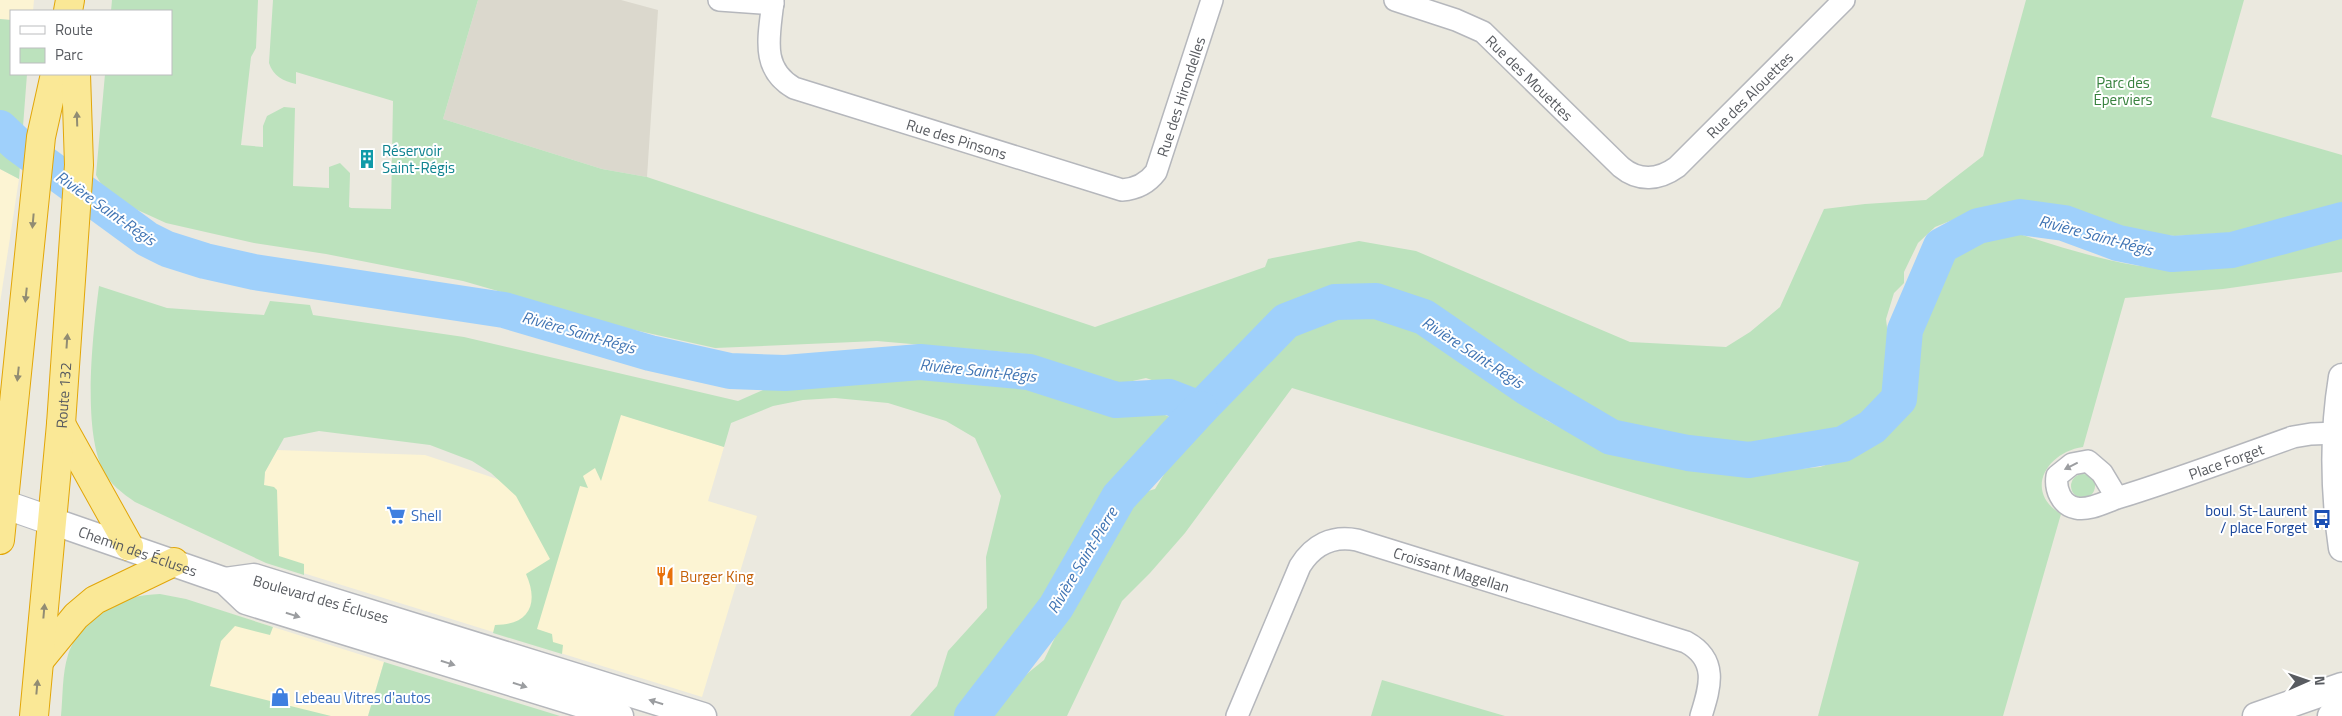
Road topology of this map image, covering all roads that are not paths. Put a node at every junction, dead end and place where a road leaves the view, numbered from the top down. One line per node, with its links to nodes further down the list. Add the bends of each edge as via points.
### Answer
1 (719, 0): 5 (street)
2 (1212, 0): 9 (street, Rue des Hirondelles, via 1160,164 1151,179)
3 (1394, 0): 8 (street, Rue des Mouettes, via 1483,32 1621,167 1634,175)
4 (1844, 0): 8 (street, Rue des Alouettes, via 1677,167 1665,175)
5 (773, 2): 9 (street, Rue des Pinsons, via 772,66 777,75 802,92 1114,188)
6 (55, 75): 14 (highway, one-way to 14, via 41,137)
7 (76, 75): 11 (highway, Route 132, one-way to 7, via 79,165)
8 (1649, 178)
9 (1139, 186)
10 (2342, 377): 12 (street)
11 (61, 424): 15 (highway, Route 132); 17 (highway)
12 (2337, 433): 13 (street, Place Forget, via 2293,437); 18 (street, via 2337,496)
13 (2117, 498)
14 (2, 504): 15 (main road); 16 (highway)
15 (52, 521): 17 (street, Chemin des Écluses); 21 (highway, Route 132, one-way to 15)
16 (0, 540)
17 (129, 546): 19 (street, Chemin des Écluses)
18 (2342, 548)
19 (174, 562): 20 (street, Chemin des Écluses); 21 (highway, via 95,600 76,616)
20 (225, 581): 25 (street, Boulevard des Écluses, one-way to 25, via 246,601); 26 (street, Boulevard des Écluses, one-way to 20, via 254,577)
21 (40, 660): 24 (highway, Route 132, one-way to 21)
22 (2342, 686): 29 (street)
23 (2342, 712): 30 (street)
24 (34, 716)
25 (620, 716)
26 (703, 716)
27 (1237, 716): 28 (street, Croissant Magellan, via 1300,566 1317,546 1340,538 1357,540 1686,642 1704,658 1710,673)
28 (1702, 716)
29 (2256, 716)
30 (2331, 716)

